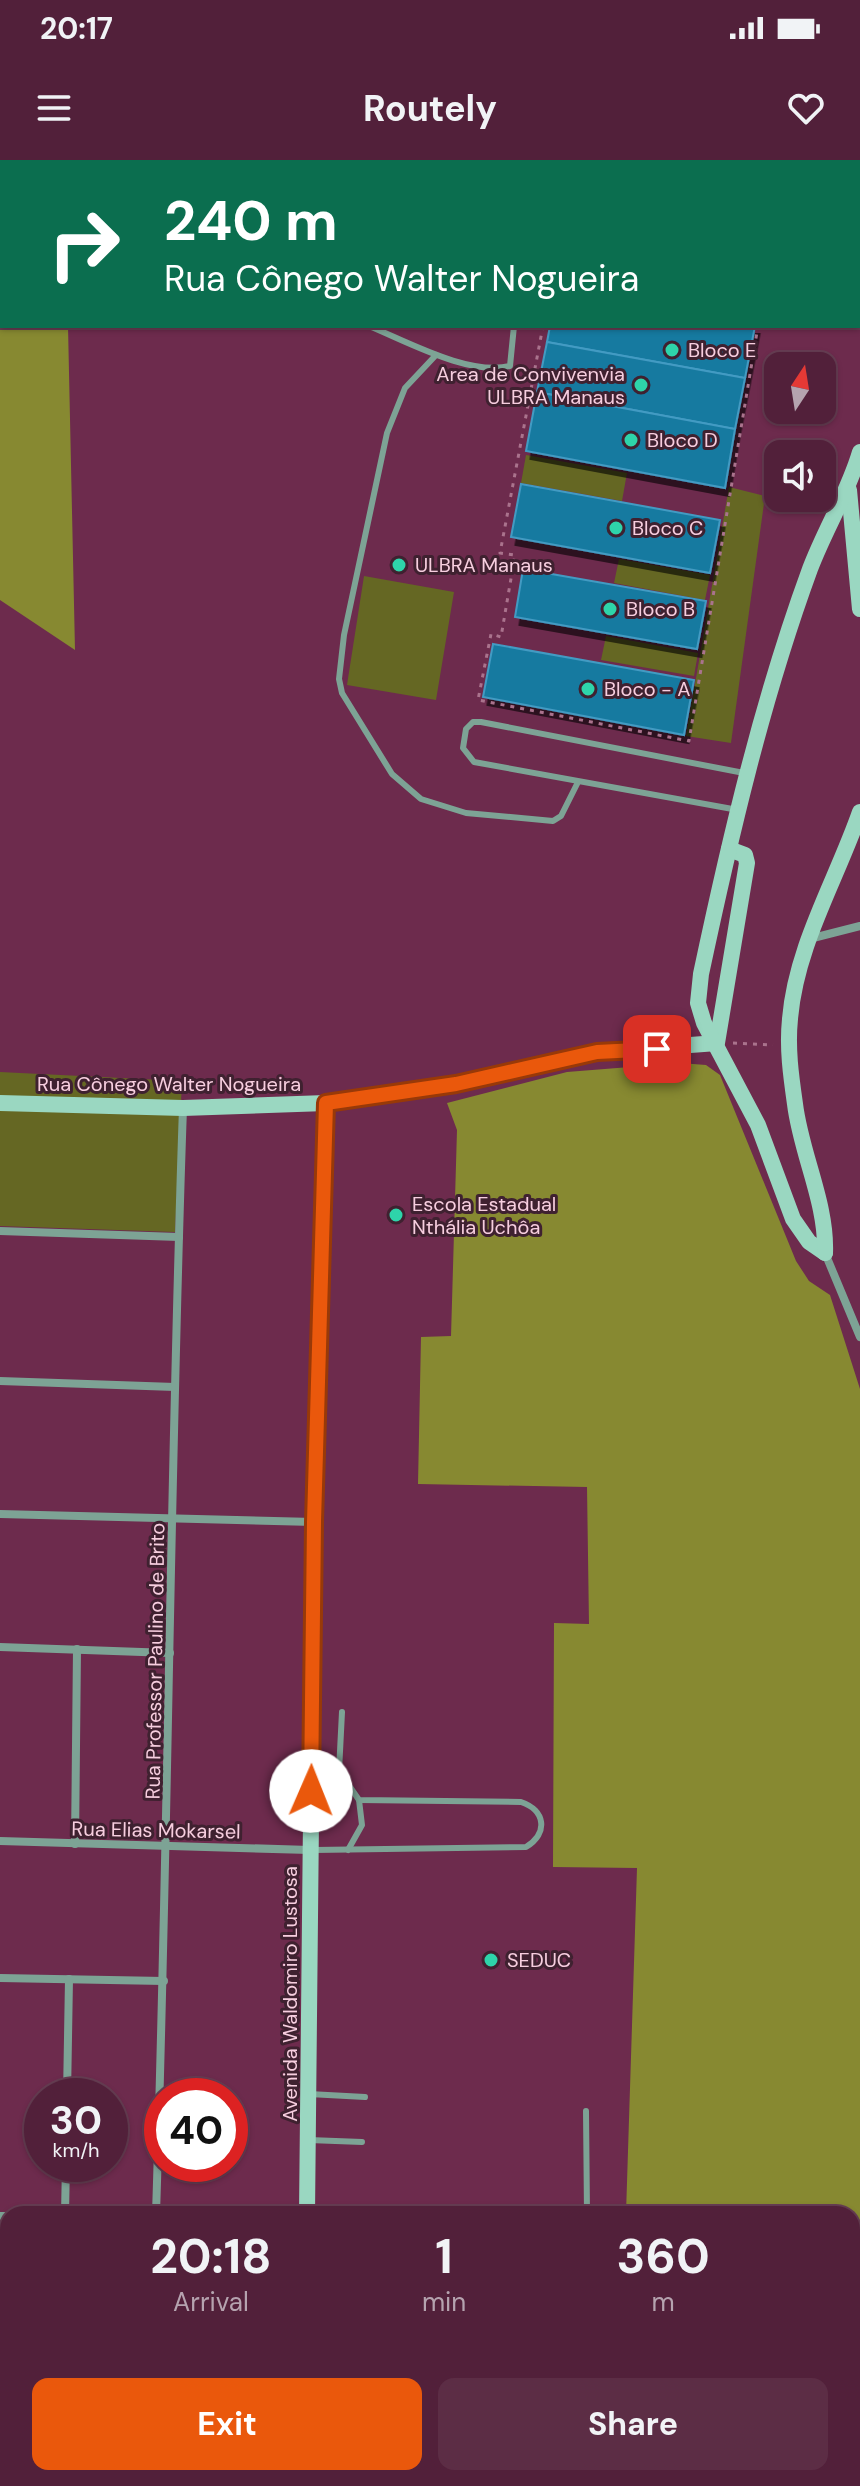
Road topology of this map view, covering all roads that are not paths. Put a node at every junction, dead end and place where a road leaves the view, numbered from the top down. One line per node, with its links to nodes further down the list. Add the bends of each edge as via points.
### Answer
1 (374, 328): 3 (lane)
2 (514, 328): 3 (lane, via 510,366 495,370)
3 (436, 355): 8 (lane, via 405,388 387,433 344,635 342,693 392,774 421,799 447,809 553,821 561,816)
4 (860, 452): 5 (street)
5 (849, 488): 6 (street); 7 (street, via 811,568)
6 (860, 609)
7 (747, 773): 8 (lane, via 481,722 466,729 464,751 474,762); 9 (street)
8 (578, 782): 9 (lane)
9 (738, 810): 11 (street)
10 (860, 812): 13 (street)
11 (729, 849): 14 (street, via 698,1003); 14 (street, via 745,855 747,863)
12 (860, 926): 13 (street)
13 (808, 939): 20 (street, via 789,1046 795,1108)
14 (717, 1043): 16 (street, Rua Cônego Walter Nogueira, via 597,1052 456,1084); 20 (street, via 758,1125 793,1219 809,1242)
15 (0, 1103): 17 (street, Rua Cônego Walter Nogueira)
16 (326, 1103): 17 (street, Rua Cônego Walter Nogueira); 26 (street, Avenida Waldomiro Lustosa)
17 (183, 1108): 19 (street, Rua Professor Paulino de Brito)
18 (0, 1231): 19 (street)
19 (179, 1237): 23 (street, Rua Professor Paulino de Brito)
20 (825, 1253): 21 (street)
21 (860, 1337)
22 (0, 1381): 23 (street)
23 (175, 1387): 25 (street, Rua Professor Paulino de Brito)
24 (0, 1514): 25 (street)
25 (173, 1518): 26 (street); 29 (street, Rua Professor Paulino de Brito)
26 (314, 1522): 35 (street, Avenida Waldomiro Lustosa)
27 (0, 1647): 28 (street)
28 (77, 1649): 29 (street); 33 (street)
29 (170, 1653): 34 (street, Rua Professor Paulino de Brito)
30 (342, 1712): 31 (lane, via 339,1771)
31 (359, 1800): 36 (lane, via 362,1825); 36 (lane, via 521,1802 533,1806 542,1828 526,1847)
32 (0, 1841): 33 (street, Rua Elias Mokarsel)
33 (75, 1844): 34 (street, Rua Elias Mokarsel)
34 (168, 1846): 35 (street, Rua Elias Mokarsel); 39 (street, Rua Professor Paulino de Brito)
35 (311, 1850): 36 (lane); 41 (street, Avenida Waldomiro Lustosa)
36 (348, 1850)
37 (0, 1978): 38 (street)
38 (69, 1979): 39 (street); 40 (street)
39 (164, 1981): 48 (street, Rua Professor Paulino de Brito)
40 (67, 2078)
41 (309, 2094): 42 (lane); 44 (street, Avenida Waldomiro Lustosa)
42 (365, 2097)
43 (586, 2111): 50 (lane)
44 (309, 2140): 45 (lane); 49 (street, Avenida Waldomiro Lustosa)
45 (362, 2142)
46 (66, 2182): 47 (street)
47 (65, 2206)
48 (156, 2206)
49 (307, 2206)
50 (587, 2206)

